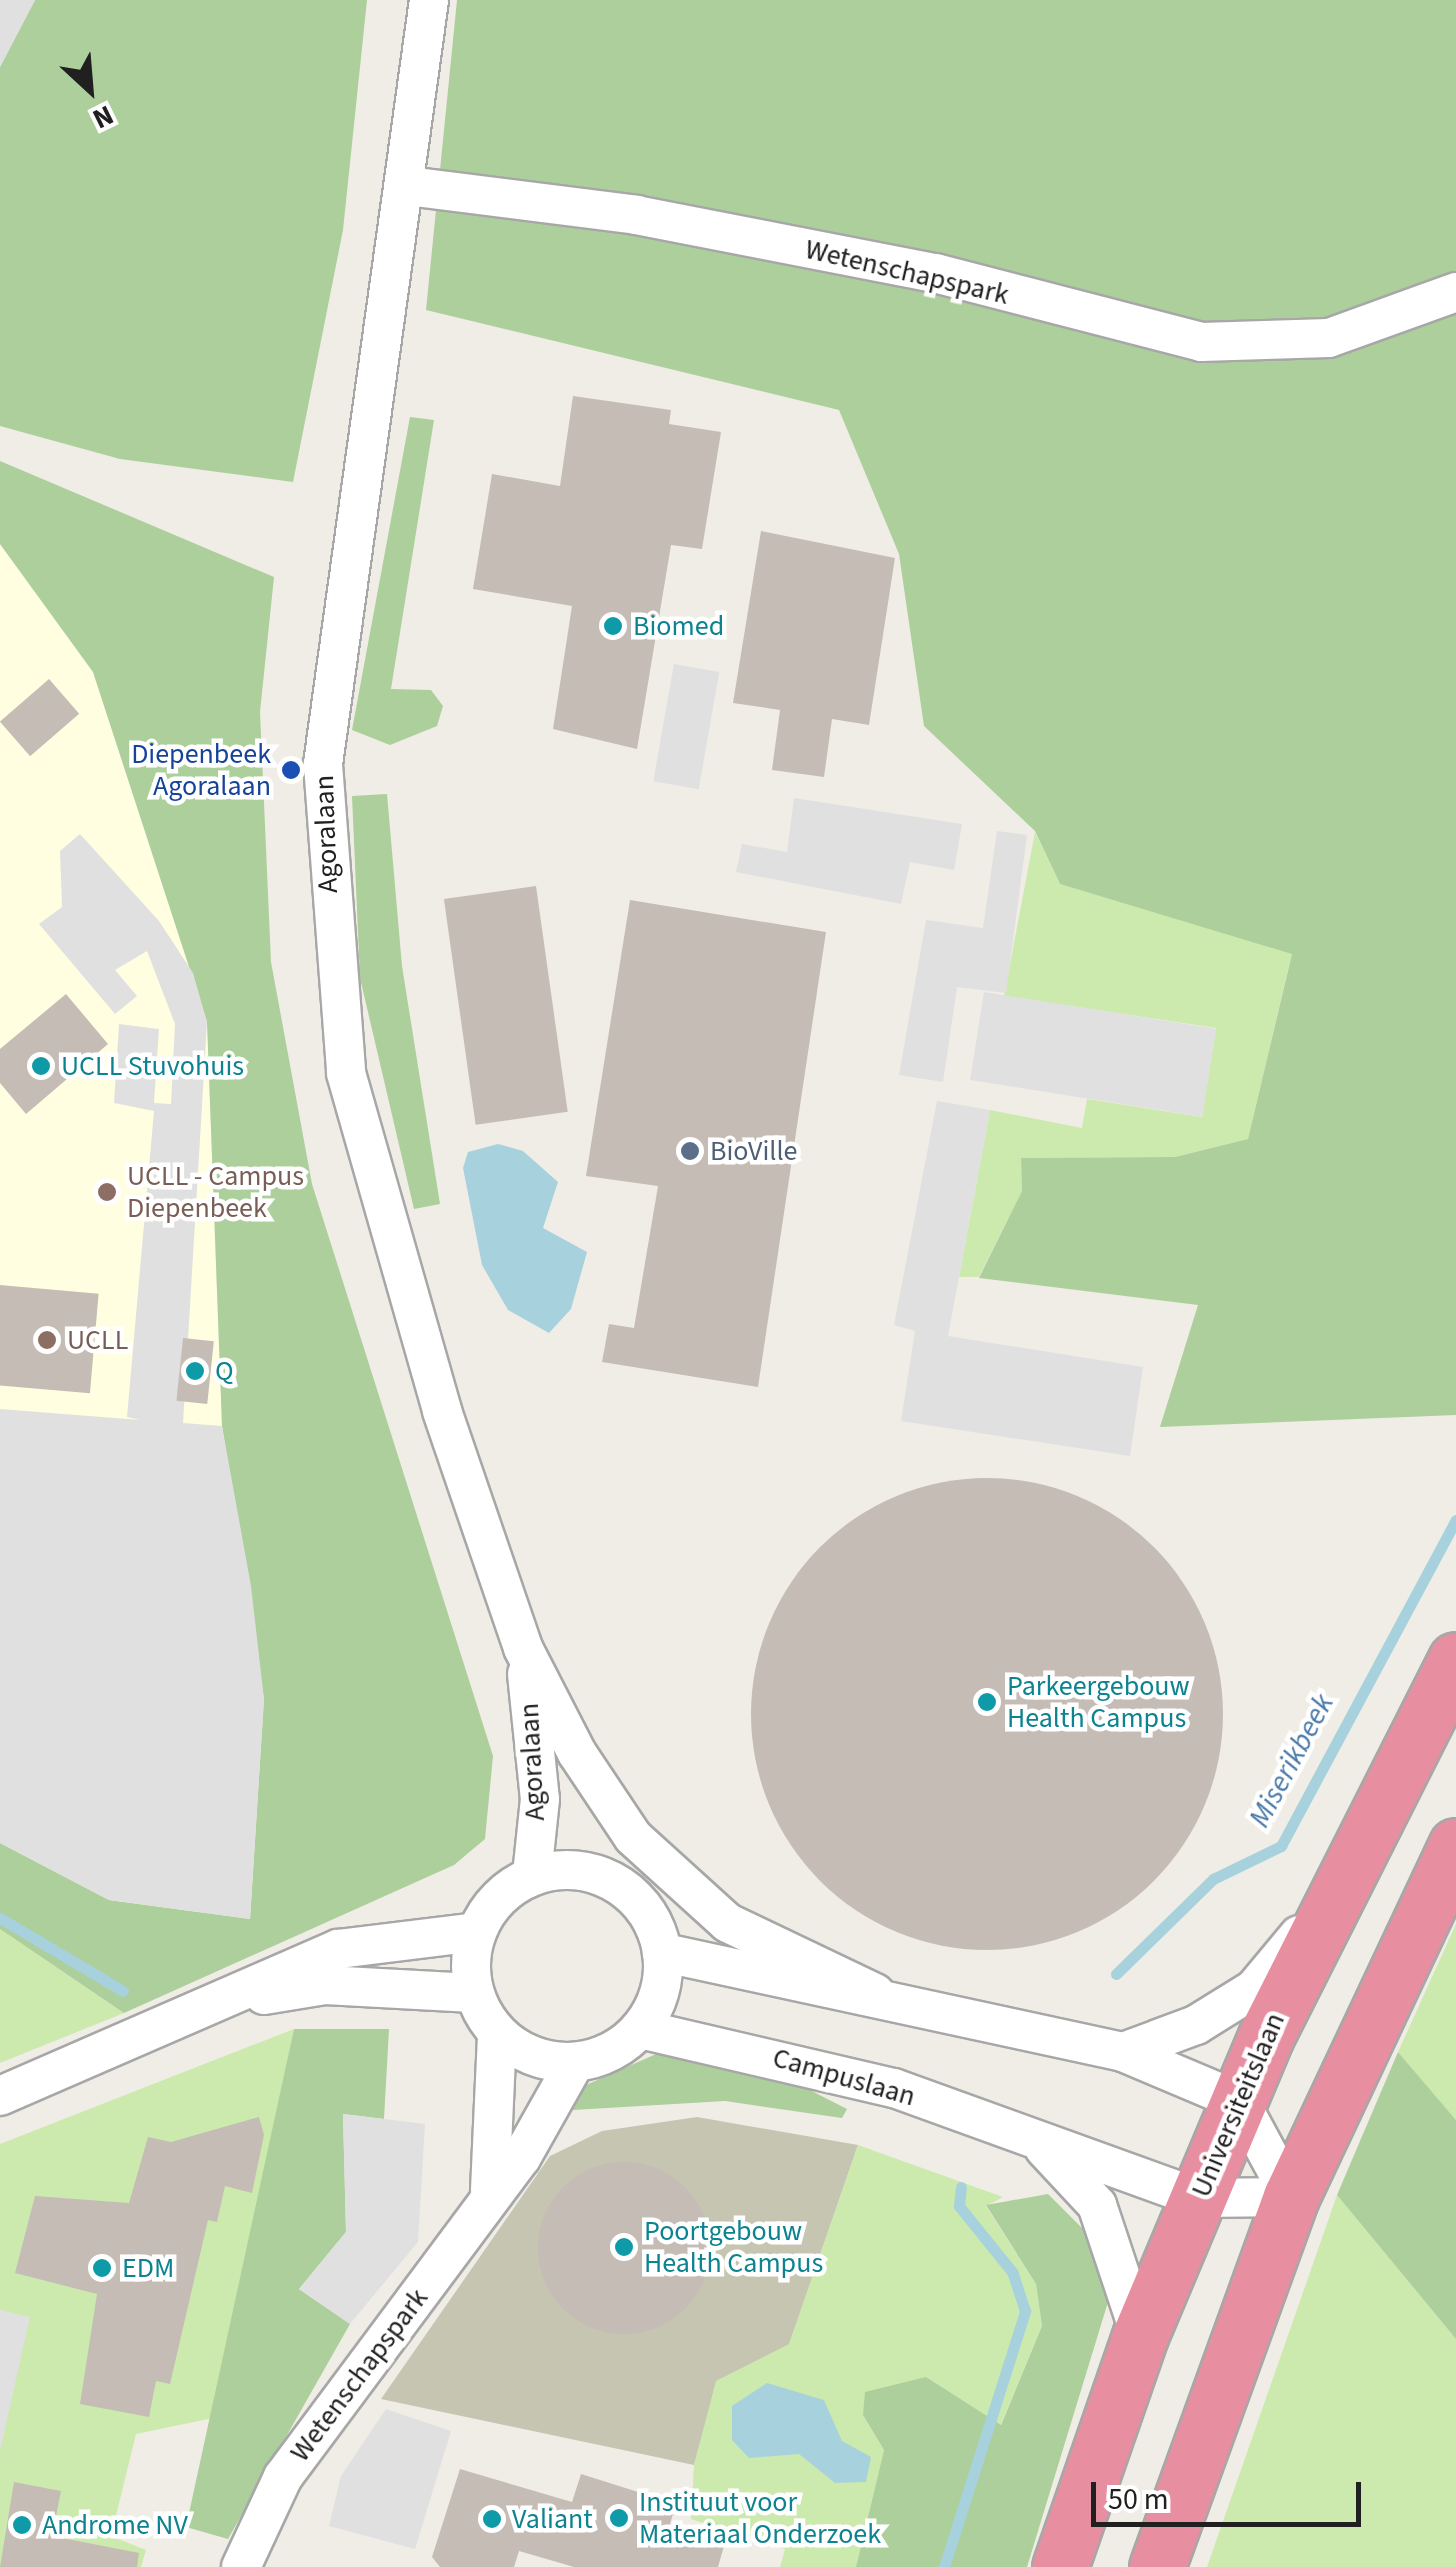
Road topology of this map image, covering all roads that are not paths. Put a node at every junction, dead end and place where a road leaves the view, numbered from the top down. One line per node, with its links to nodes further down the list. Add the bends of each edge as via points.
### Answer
1 (429, 0): 2 (street, Agoralaan)
2 (408, 186): 3 (street, Wetenschapspark, via 636,215 916,269 1202,342 1329,338); 4 (street, Agoralaan, via 384,299 323,764 331,947 346,1073 378,1205)
3 (1456, 292)
4 (523, 1648): 6 (street, Agoralaan); 8 (street, Agoralaan, via 540,1799)
5 (1456, 1660): 10 (highway, Universiteitslaan)
6 (576, 1753): 9 (street, Agoralaan, via 606,1846); 14 (street, Agoralaan, via 634,1837 728,1923)
7 (1456, 1846): 24 (highway)
8 (532, 1876): 9 (street); 11 (street)
9 (604, 1877): 12 (street, via 643,1907)
10 (1332, 1895): 18 (street, via 1254,1990 1196,2025); 21 (highway, Universiteitslaan)
11 (476, 1932): 13 (street); 15 (street, via 338,1950)
12 (662, 1952): 14 (street); 16 (street, via 659,1993)
13 (473, 1993): 15 (street, via 325,1985); 17 (street)
14 (875, 1993): 18 (street)
15 (218, 2004): 20 (street)
16 (640, 2029): 19 (street); 22 (street, Campuslaan, via 877,2084)
17 (497, 2033): 19 (street, via 546,2060); 23 (street)
18 (1122, 2052): 21 (street)
19 (575, 2062): 23 (street, Wetenschapspark, via 520,2158)
20 (0, 2096)
21 (1238, 2102): 24 (street); 25 (highway, Universiteitslaan)
22 (1042, 2146): 25 (street, Campuslaan); 26 (street, Campuslaan, via 1097,2205)
23 (490, 2190): 27 (street, Wetenschapspark, via 282,2478)
24 (1291, 2197): 25 (street, Campuslaan); 29 (highway)
25 (1198, 2198): 26 (highway, Universiteitslaan)
26 (1140, 2336): 28 (highway, Universiteitslaan)
27 (242, 2567)
28 (1060, 2567)
29 (1157, 2567)

